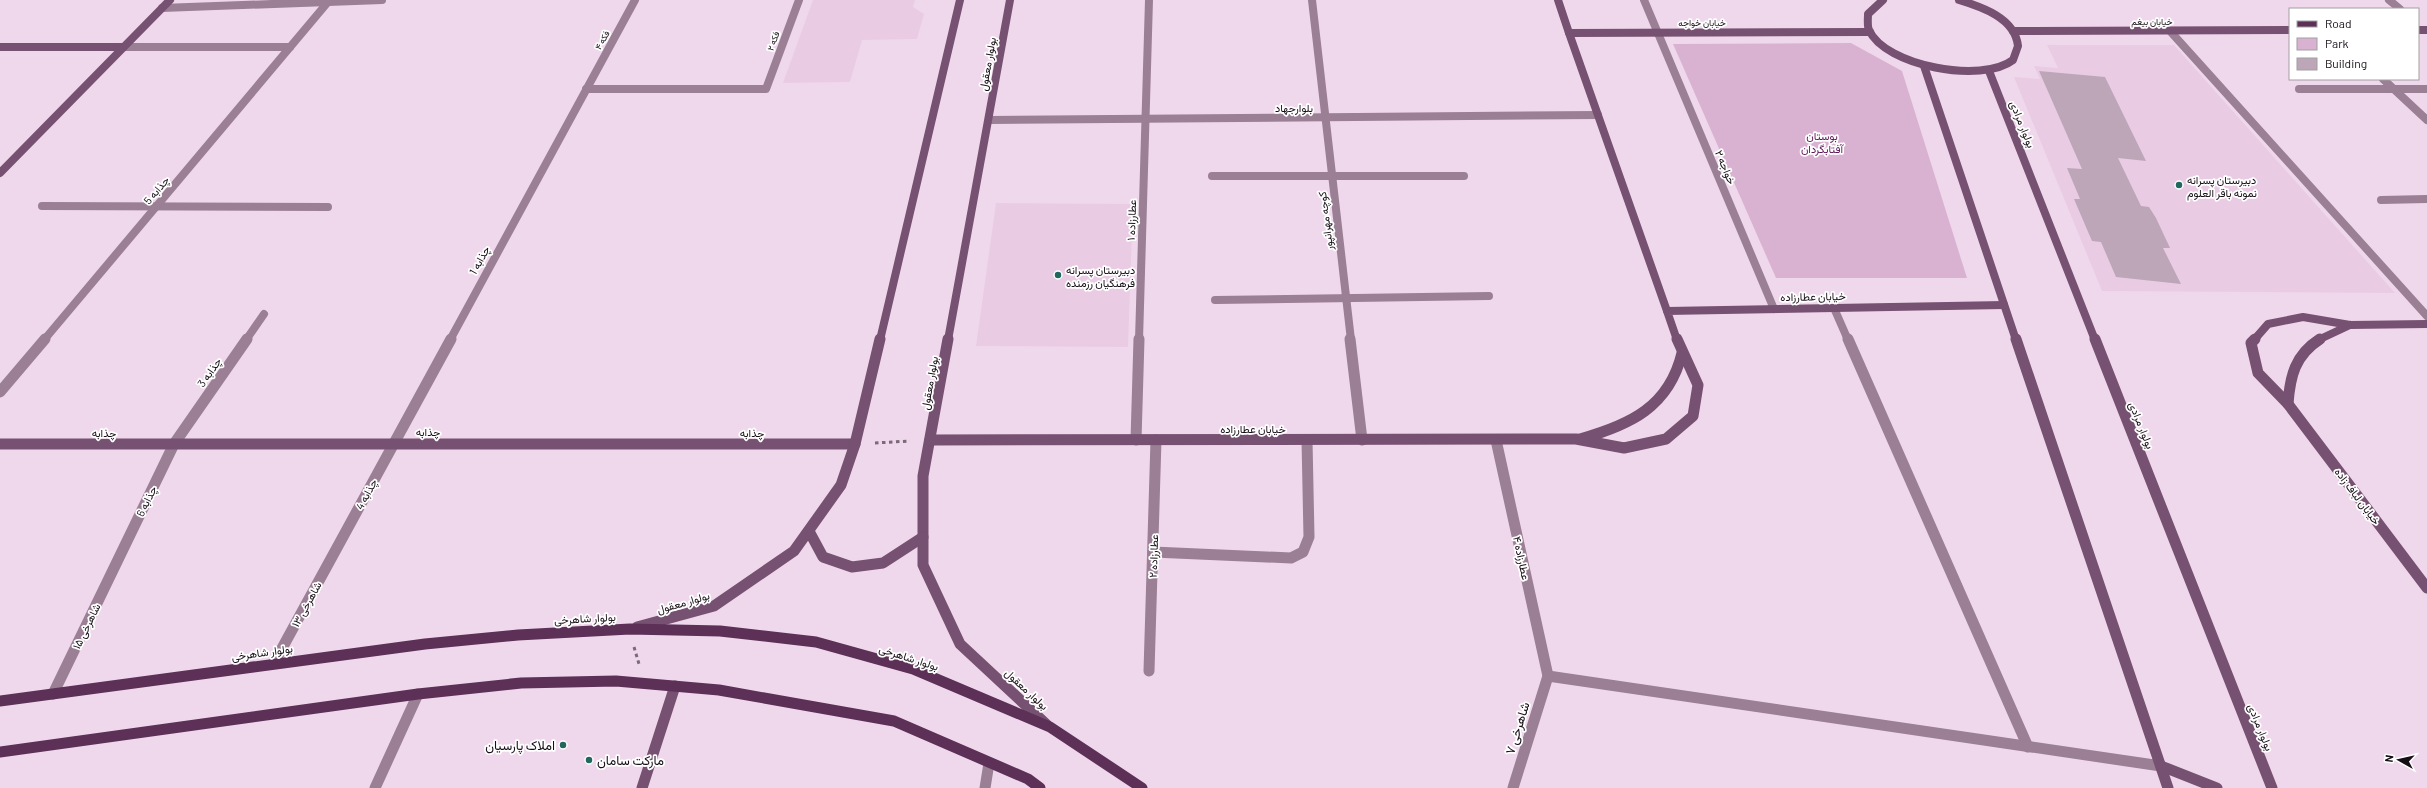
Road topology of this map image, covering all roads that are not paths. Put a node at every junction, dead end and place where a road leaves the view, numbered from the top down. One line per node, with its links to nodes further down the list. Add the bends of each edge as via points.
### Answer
1 (170, 0): 15 (street)
2 (382, 0): 14 (street)
3 (634, 0): 29 (street, فکه ۴)
4 (798, 0): 29 (street, فکه ۲, via 766,89)
5 (960, 0): 71 (street, بولوار معقول)
6 (1010, 0): 36 (street, بولوار معقول)
7 (1149, 0): 35 (street, عطارزاده ۱)
8 (1312, 0): 34 (street, کوچه مهرانپور)
9 (1558, 0): 22 (street)
10 (1644, 0): 20 (street, خواجه ۲)
11 (1882, 0): 21 (street, via 1868,12 1866,22)
12 (1960, 0): 18 (street, via 1992,14)
13 (2389, 0): 16 (street)
14 (328, 2): 15 (street); 25 (street, چذابه 5)
15 (162, 8): 24 (street)
16 (2399, 8)
17 (2289, 30): 19 (street, خیابان بیغم)
18 (2013, 31): 19 (street, خیابان بیغم); 27 (street, via 2019,51 2014,60 2004,67)
19 (2170, 31): 55 (street)
20 (1658, 32): 21 (street, خیابان خواجه); 22 (street, خیابان خواجه); 52 (street, خواجه ۲)
21 (1870, 32): 26 (street, via 1890,51)
22 (1569, 33): 33 (street)
23 (0, 47): 24 (street)
24 (123, 47): 25 (street); 38 (street)
25 (290, 47): 45 (street, چذابه 5)
26 (1924, 66): 27 (street, via 1954,72); 50 (street)
27 (1989, 71): 99 (street, بولوار مرادی)
28 (2384, 80): 31 (street)
29 (586, 89): 68 (street, چذابه 1)
30 (2298, 89): 31 (street)
31 (2394, 89): 32 (street); 37 (street)
32 (2427, 89)
33 (1598, 116): 34 (street, بلوارجهاد); 53 (street)
34 (1325, 117): 35 (street, بلوارجهاد); 40 (street, کوچه مهرانپور)
35 (1146, 119): 36 (street, بلوارجهاد); 62 (street, عطارزاده ۱)
36 (989, 120): 61 (street, بولوار معقول)
37 (2427, 120)
38 (0, 173)
39 (1212, 176): 40 (street)
40 (1332, 176): 41 (street); 48 (street, کوچه مهرانپور)
41 (1464, 176)
42 (2427, 199): 43 (street)
43 (2381, 200)
44 (42, 206): 45 (street)
45 (156, 207): 46 (street); 59 (street, چذابه 5)
46 (328, 207)
47 (1490, 296): 48 (street)
48 (1346, 298): 49 (street); 65 (street, کوچه مهرانپور)
49 (1214, 300)
50 (2004, 305): 51 (street, خیابان عطارزاده); 90 (street)
51 (1834, 308): 52 (street, خیابان عطارزاده); 87 (street)
52 (1774, 309): 53 (street, خیابان عطارزاده)
53 (1667, 311): 58 (street, خیابان عطارزاده)
54 (264, 314): 70 (street, چذابه 3)
55 (2427, 316)
56 (2427, 324): 57 (street, خیابان لباف زاده)
57 (2350, 325): 60 (street, خیابان لباف زاده, via 2326,334 2308,346 2295,362 2289,382); 60 (street, خیابان لباف زاده, via 2303,317 2268,324 2251,343 2258,372)
58 (1682, 353): 67 (street, خیابان عطارزاده, via 1675,377 1660,398 1638,416 1610,431); 67 (street, خیابان عطارزاده, via 1698,385 1693,416 1666,439 1624,448)
59 (0, 392)
60 (2288, 404): 77 (street, خیابان لباف زاده)
61 (930, 440): 62 (street, خیابان عطارزاده); 73 (street, بولوار معقول, via 923,476)
62 (1136, 440): 63 (street, خیابان عطارزاده)
63 (1156, 440): 64 (street, خیابان عطارزاده); 75 (street, عطارزاده ۲)
64 (1307, 440): 65 (street, خیابان عطارزاده); 75 (street, via 1309,537 1303,552 1291,558)
65 (1362, 440): 66 (street, خیابان عطارزاده)
66 (1496, 440): 67 (street, خیابان عطارزاده); 81 (street, عطارزاده ۴)
67 (1576, 440)
68 (393, 443): 70 (street, چذابه); 71 (street, چذابه); 74 (street, چذابه 4)
69 (0, 444): 70 (street, چذابه)
70 (174, 444): 76 (street, چذابه 6)
71 (855, 444): 72 (street, بولوار معقول, via 841,485)
72 (809, 531): 73 (street, via 824,557 852,567 884,563); 78 (street, بولوار معقول, via 794,551 714,606)
73 (923, 537): 86 (street, بولوار معقول, via 923,565 960,644)
74 (338, 546): 79 (street, شاهرخی ۱۳)
75 (1153, 552): 80 (street, عطارزاده ۲)
76 (118, 559): 83 (street, شاهرخی ۱۵)
77 (2427, 588)
78 (630, 629): 79 (main road, بولوار شاهرخی, via 440,642); 86 (main road, بولوار شاهرخی, via 720,631 816,642 913,669)
79 (274, 663): 83 (main road, بولوار شاهرخی)
80 (1149, 671)
81 (1548, 676): 87 (street); 96 (street, شاهرخی ۷)
82 (675, 686): 84 (main road, via 616,681 521,682); 89 (main road, via 786,701 894,722); 92 (street)
83 (53, 694): 85 (main road, بولوار شاهرخی)
84 (418, 694): 88 (main road); 91 (street)
85 (0, 701)
86 (1050, 728): 95 (main road, بولوار شاهرخی)
87 (2028, 747): 90 (street)
88 (0, 752)
89 (989, 762): 93 (street); 94 (main road, via 1028,779)
90 (2161, 766): 97 (street); 98 (street)
91 (375, 788)
92 (642, 788)
93 (985, 788)
94 (1040, 788)
95 (1142, 788)
96 (1513, 788)
97 (2168, 788)
98 (2217, 788)
99 (2272, 788)

